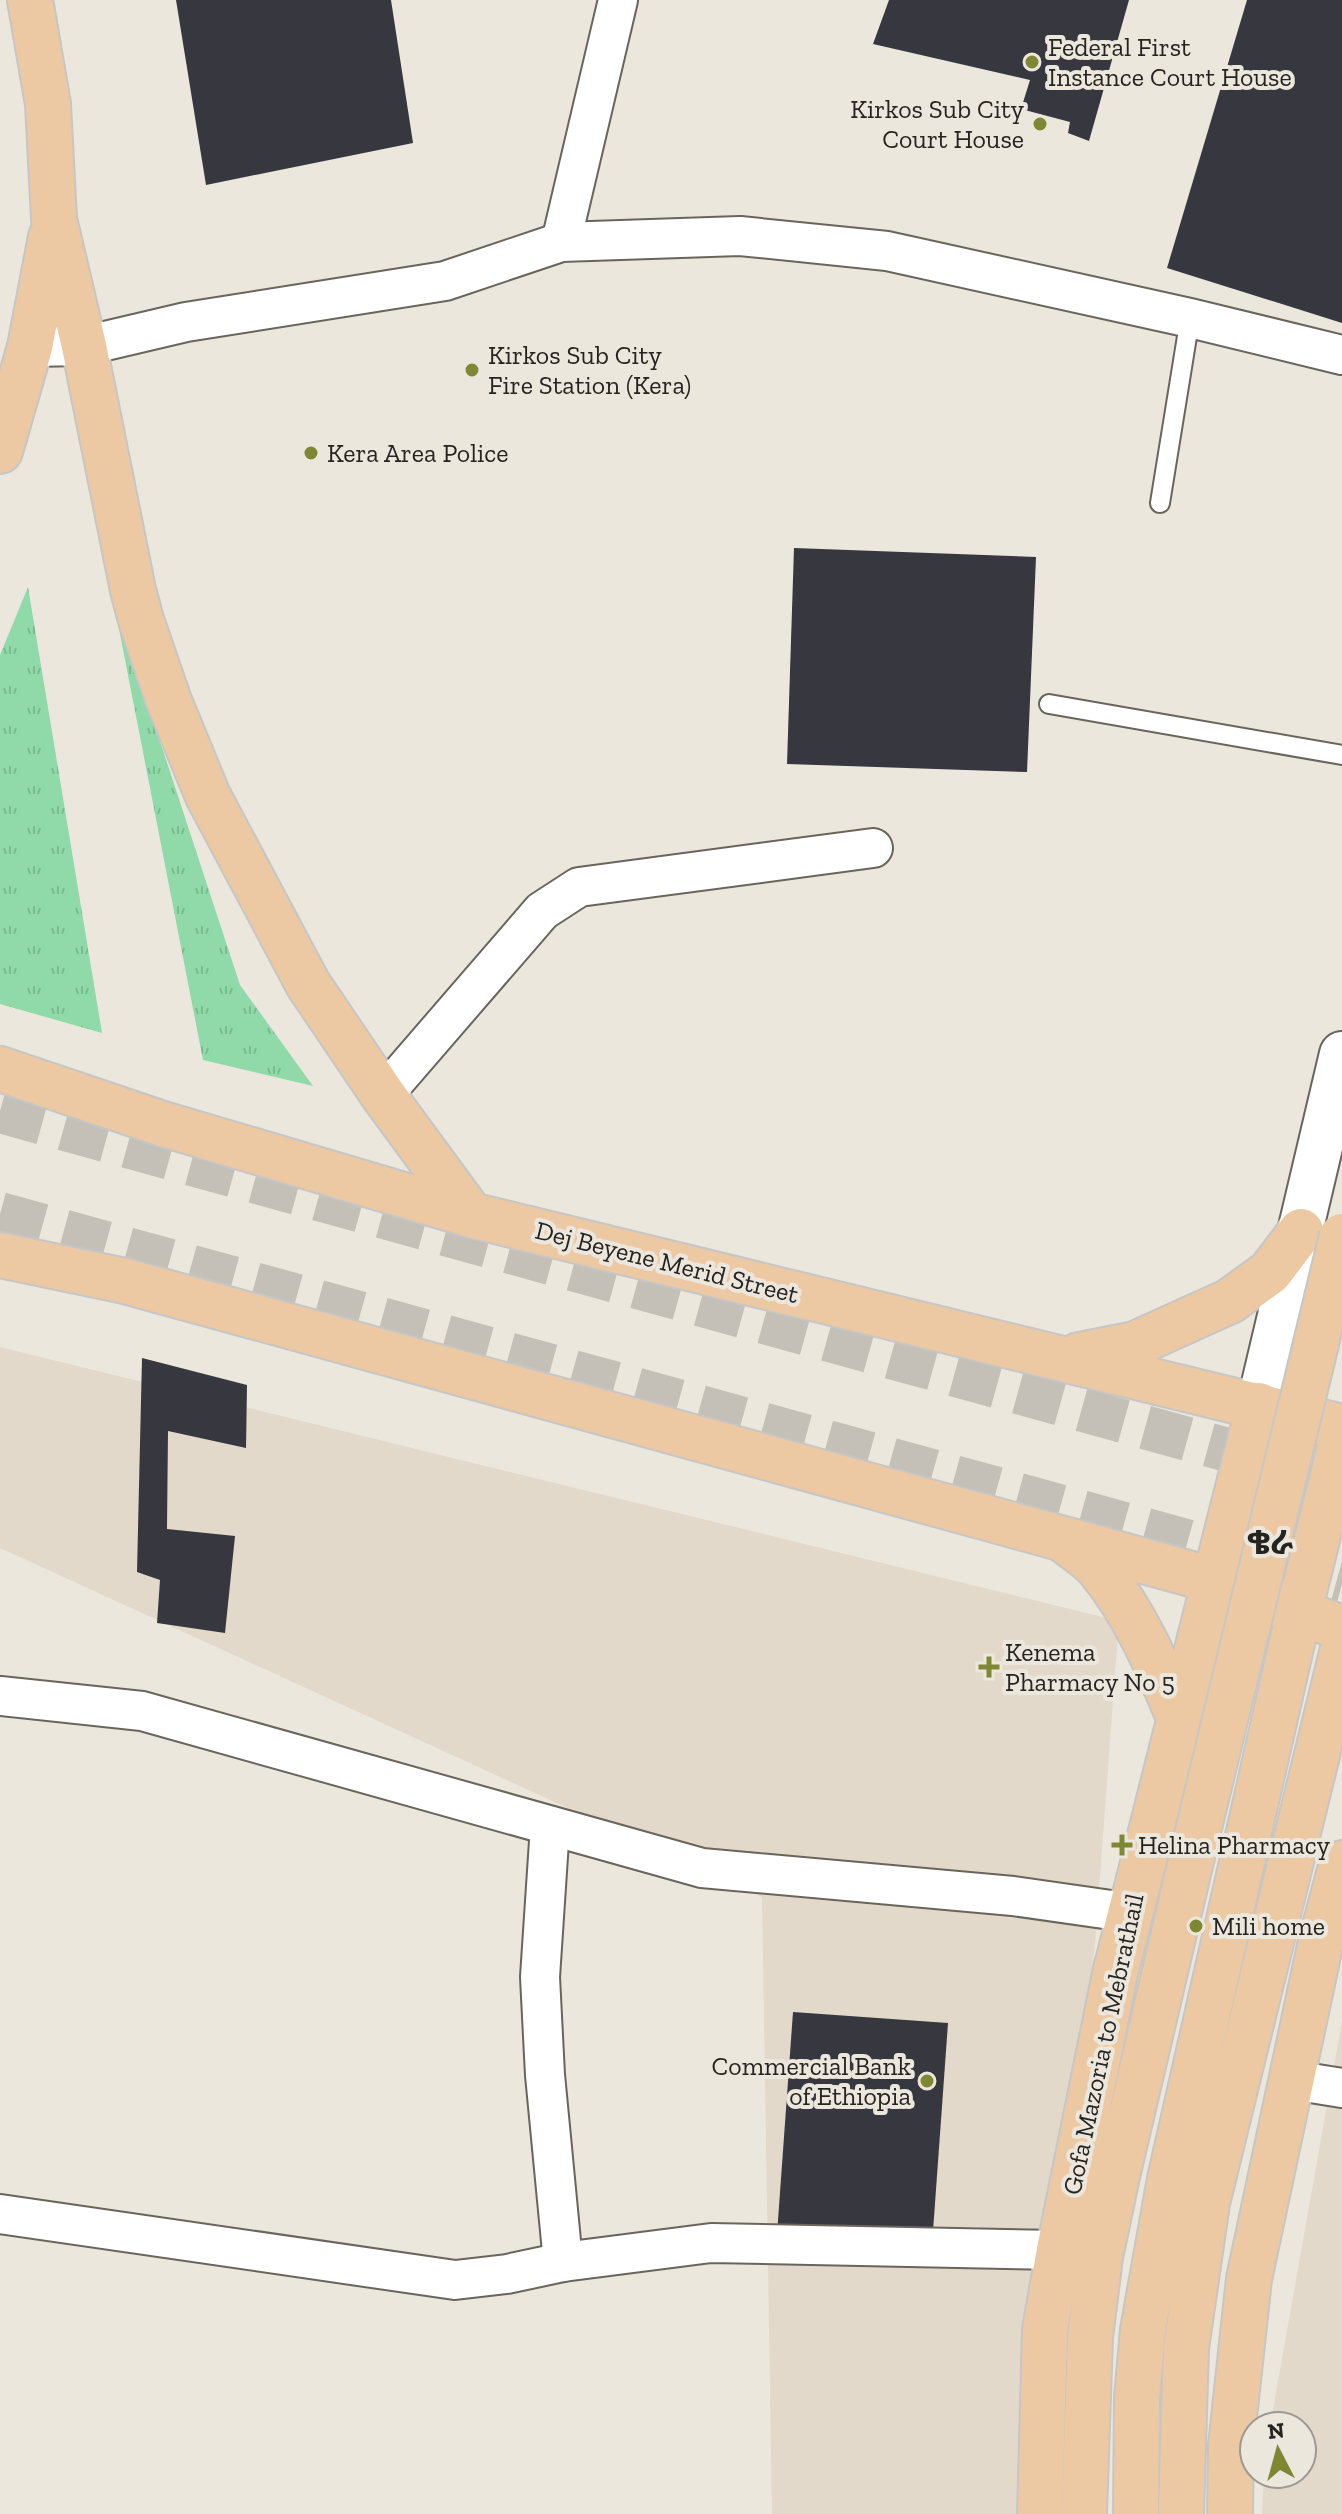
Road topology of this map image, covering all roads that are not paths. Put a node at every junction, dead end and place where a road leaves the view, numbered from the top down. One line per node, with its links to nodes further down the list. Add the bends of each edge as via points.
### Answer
1 (30, 0): 3 (main road, via 48,104)
2 (618, 0): 4 (street)
3 (54, 219): 6 (main road); 7 (main road)
4 (561, 242): 5 (street, via 740,236 887,251); 7 (street, via 445,281 186,322)
5 (1190, 318): 8 (street); 10 (lane)
6 (15, 343): 7 (street); 9 (main road)
7 (84, 346): 16 (main road, via 137,605 169,701 208,796 308,984)
8 (1340, 349)
9 (0, 451)
10 (1160, 503)
11 (1049, 704): 12 (lane)
12 (1342, 755)
13 (873, 848): 16 (street, via 579,887 542,911)
14 (1342, 1054): 18 (main road)
15 (0, 1069): 17 (main road, Dej Beyene Merid Street, via 163,1124)
16 (383, 1095): 17 (main road)
17 (471, 1215): 20 (main road, Dej Beyene Merid Street)
18 (1321, 1234): 20 (main road, via 1230,1301 1135,1344); 21 (main road); 40 (main road, bridge, via 1194,1848 1100,2257 1090,2337)
19 (0, 1255): 24 (main road, via 125,1281)
20 (1063, 1358): 21 (main road, Dej Beyene Merid Street)
21 (1259, 1405): 22 (main road, Dej Beyene Merid Street); 25 (main road, Gofa Mazoria to Mebrathail)
22 (1342, 1427)
23 (1342, 1439): 26 (main road)
24 (1063, 1539): 25 (main road); 30 (main road, via 1097,1567 1116,1594 1155,1658)
25 (1213, 1580): 26 (main road); 30 (main road, Gofa Mazoria to Mebrathail)
26 (1299, 1612): 27 (main road); 41 (main road, via 1156,2250 1137,2397)
27 (1342, 1628)
28 (1342, 1653): 42 (main road, via 1207,2203 1186,2348)
29 (0, 1696): 31 (street, via 142,1711)
30 (1179, 1718): 33 (main road, Gofa Mazoria to Mebrathail)
31 (550, 1826): 33 (street, via 702,1868 1013,1896); 38 (street, via 540,1977)
32 (1342, 1863): 34 (main road)
33 (1132, 1913): 37 (main road, Gofa Mazoria to Mebrathail, via 1100,2040)
34 (1292, 2080): 35 (street); 43 (main road, via 1249,2279 1231,2445)
35 (1342, 2088)
36 (0, 2214): 38 (street, via 455,2280)
37 (1059, 2250): 38 (street, via 711,2243); 39 (main road, Gofa Mazoria to Mebrathail, via 1045,2330)
38 (563, 2262)
39 (1040, 2514)
40 (1084, 2514)
41 (1136, 2514)
42 (1181, 2514)
43 (1230, 2514)

